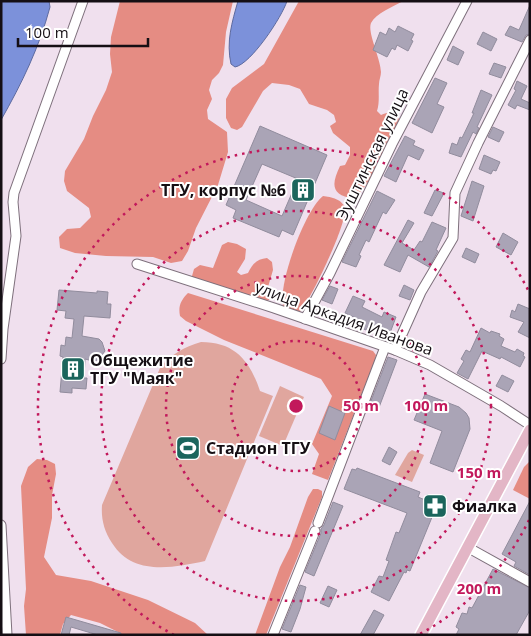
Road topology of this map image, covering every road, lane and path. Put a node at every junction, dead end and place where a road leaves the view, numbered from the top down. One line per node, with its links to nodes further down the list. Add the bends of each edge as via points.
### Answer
1 (82, 1): 8 (street, via 14,193 16,236 2,329)
2 (467, 1): 5 (street, Эуштинская улица)
3 (530, 40): 7 (street, via 455,193 453,238 421,292)
4 (137, 264): 5 (street, улица Аркадия Иванова)
5 (304, 319): 6 (street, улица Аркадия Иванова)
6 (385, 347): 7 (street, улица Аркадия Иванова); 15 (street)
7 (395, 350): 9 (street, улица Аркадия Иванова, via 430,365)
8 (1, 359)
9 (530, 425)
10 (530, 430): 12 (main road)
11 (1, 525): 14 (street)
12 (467, 547): 13 (street); 16 (main road)
13 (530, 582)
14 (7, 635)
15 (273, 635)
16 (421, 635)

